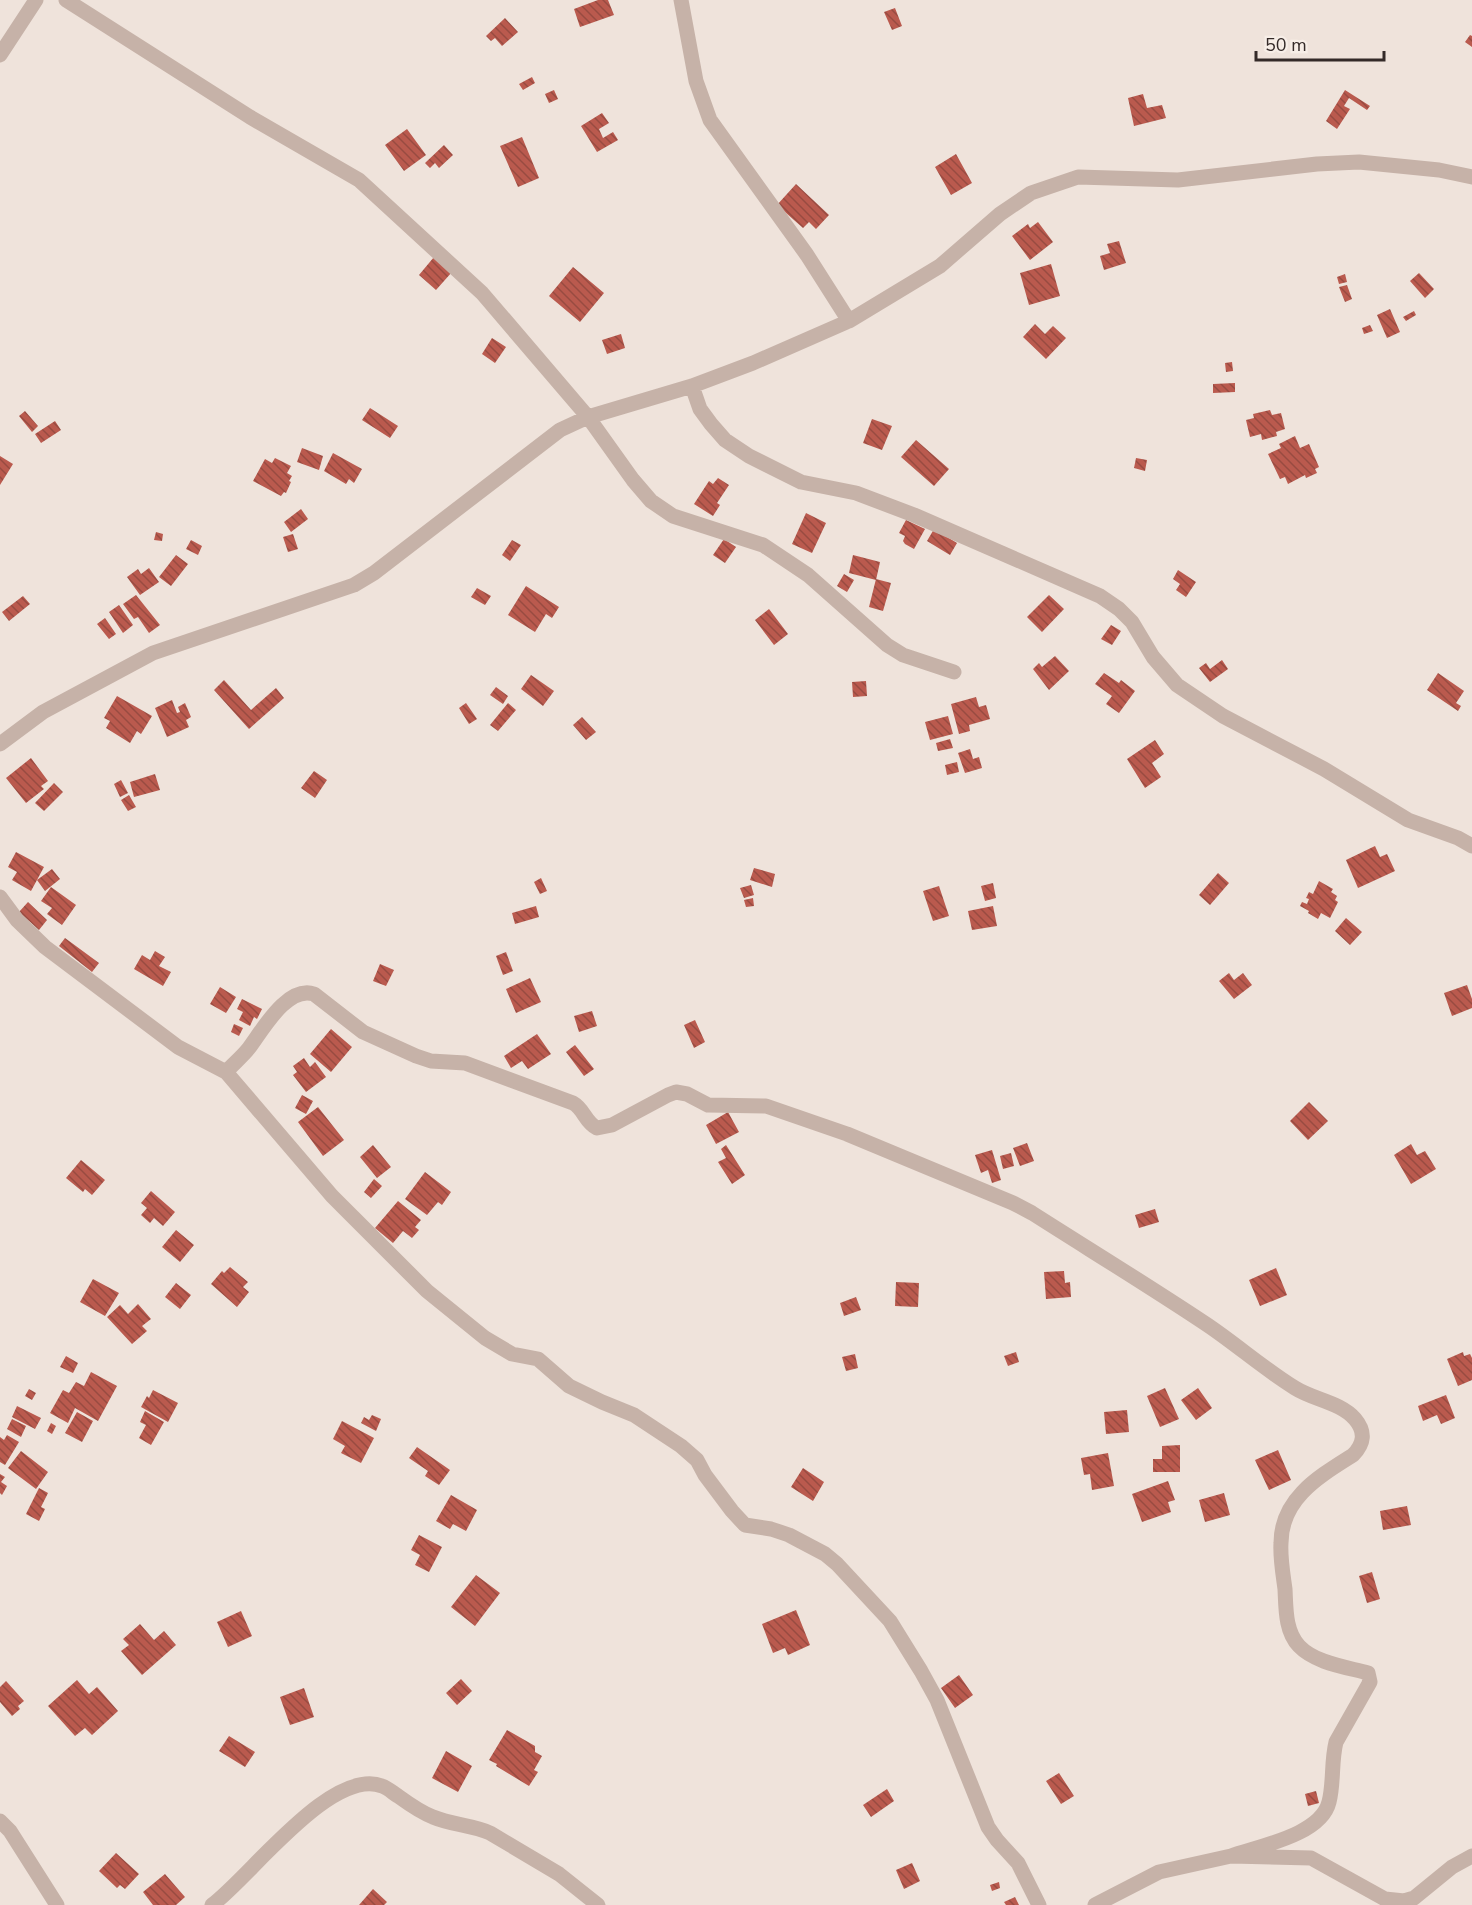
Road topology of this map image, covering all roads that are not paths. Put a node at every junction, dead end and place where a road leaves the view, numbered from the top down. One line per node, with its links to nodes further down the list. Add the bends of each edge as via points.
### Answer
1 (36, 0): 4 (street)
2 (66, 0): 8 (street, via 250,117 359,180 482,293)
3 (681, 0): 6 (street, via 696,81 710,120)
4 (0, 55)
5 (1472, 177): 6 (street, via 1359,162 1178,180 1078,177 1031,193 1000,214 940,266)
6 (849, 321): 7 (street)
7 (692, 386): 8 (street); 11 (street, via 700,409 711,424 725,440 749,456 801,482 856,493 914,514 1100,596 1132,622 1153,657 1177,685 1223,716 1324,769 1408,820)
8 (588, 417): 9 (street, via 651,501 673,516 764,544 808,575 887,645 903,655); 10 (street, via 551,436 354,585 153,652 43,712)
9 (954, 672)
10 (0, 744)
11 (1472, 846)
12 (0, 897): 13 (street, via 45,947 178,1047)
13 (226, 1072): 15 (street, via 273,1015 308,992 363,1032 416,1056 465,1063 562,1098 578,1106 597,1128 612,1125 676,1092 708,1106 766,1106 847,1134 1013,1203 1206,1324 1296,1388 1349,1413 1361,1427 1363,1441 1353,1455 1312,1481 1294,1502 1282,1528 1281,1554 1288,1623 1300,1647 1314,1657 1368,1673 1370,1683 1336,1742 1330,1801 1322,1817 1304,1831); 20 (street, via 332,1196 427,1291 485,1338 519,1356 538,1359 569,1386 634,1414 681,1446 697,1460 745,1525 789,1535 837,1564 890,1621 921,1671 937,1700 988,1827 1018,1863)
14 (0, 1821): 17 (street)
15 (1231, 1856): 16 (street, via 1311,1858 1386,1899 1404,1901 1414,1898); 21 (street, via 1159,1872)
16 (1472, 1856)
17 (57, 1905)
18 (212, 1905): 19 (street, via 328,1798 370,1785 382,1786 434,1818 490,1833 559,1874)
19 (598, 1905)
20 (1039, 1905)
21 (1095, 1905)

